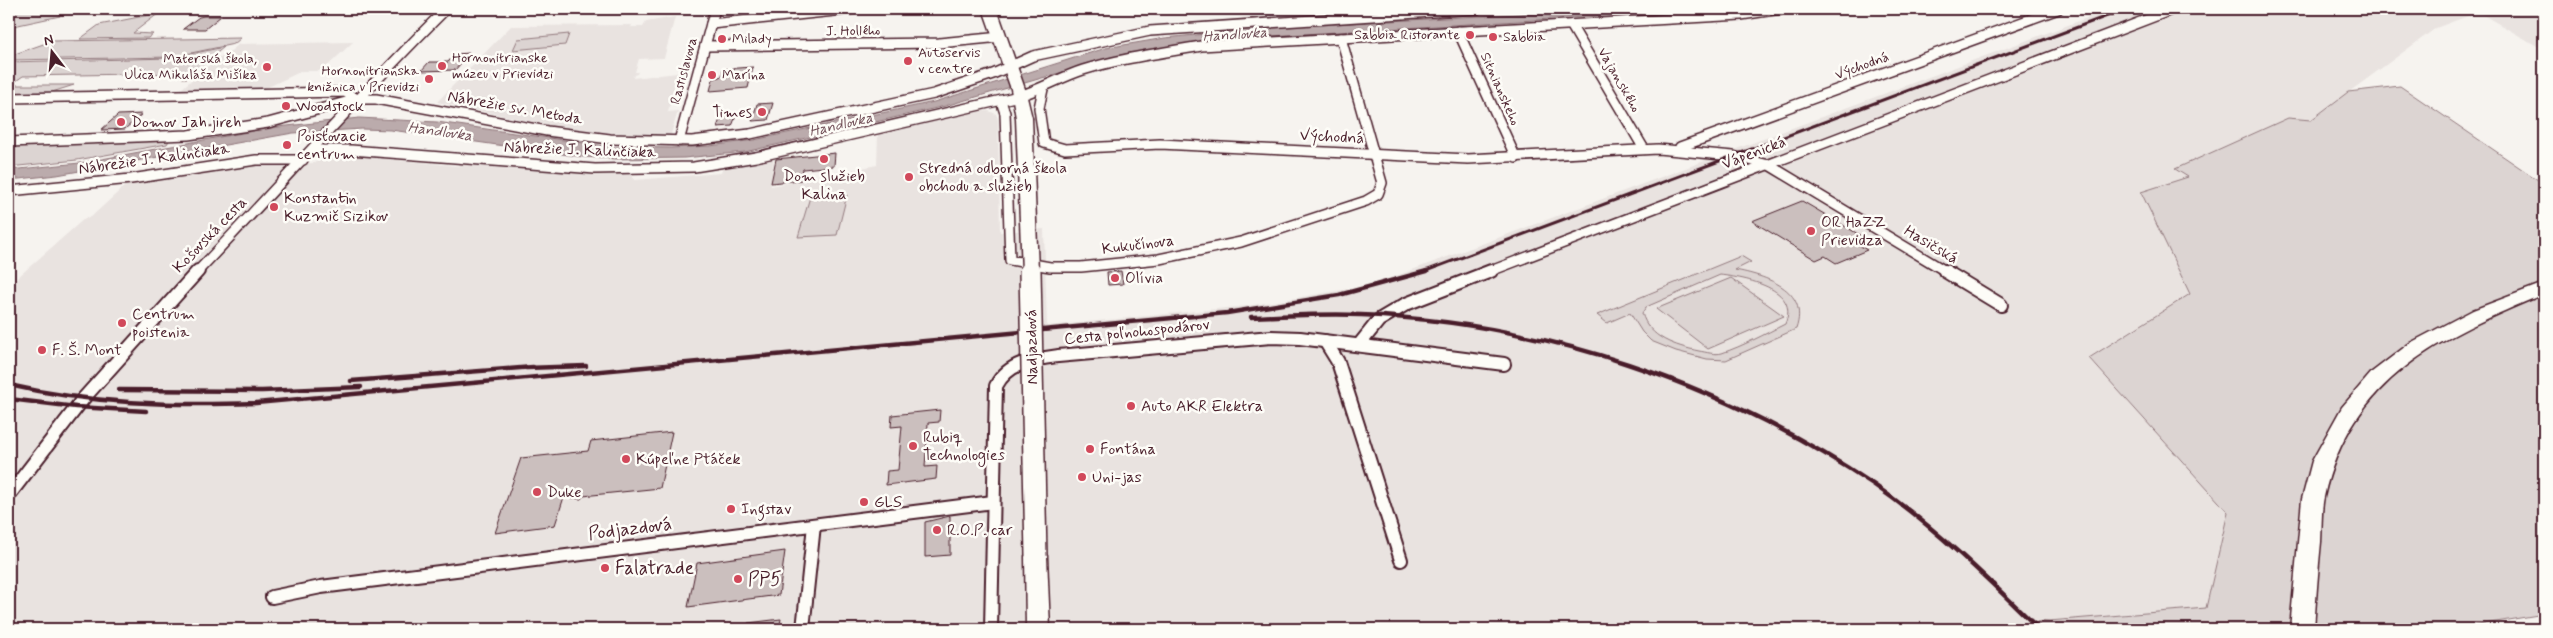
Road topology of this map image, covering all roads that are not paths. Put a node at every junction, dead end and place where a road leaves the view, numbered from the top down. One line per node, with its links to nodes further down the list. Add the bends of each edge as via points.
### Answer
1 (446, 9): 19 (street, Košovská cesta)
2 (715, 9): 10 (street, Rastislavova)
3 (854, 9): 10 (street)
4 (990, 9): 13 (main road, Nadjazdová)
5 (1477, 9): 9 (street, Nábrežie sv. Metoda)
6 (1781, 9): 11 (street, Nábrežie J. Kalinčiaka, via 1741,15)
7 (2058, 9): 25 (street, Východná)
8 (2174, 9): 30 (street, Vápenická)
9 (1394, 11): 16 (street, Nábrežie sv. Metoda, via 1150,31 1033,56)
10 (711, 24): 15 (street, Rastislavova)
11 (1571, 25): 12 (street, Nábrežie J. Kalinčiaka); 24 (street, Vajanského)
12 (1458, 31): 14 (street, Nábrežie J. Kalinčiaka); 28 (street, Sitnianskeho)
13 (1001, 37): 15 (street, J. Hollého, via 931,43); 16 (main road, Nadjazdová)
14 (1341, 38): 17 (street, Nábrežie J. Kalinčiaka, via 1200,46 1129,58 1083,70); 27 (street)
15 (705, 46): 22 (street, Rastislavova)
16 (1012, 70): 21 (main road, Nadjazdová); 22 (street, Nábrežie sv. Metoda, via 934,94 750,134)
17 (1043, 89): 21 (street, Nábrežie J. Kalinčiaka); 21 (street, Východná, via 1040,96)
18 (12, 98): 19 (street, via 345,92)
19 (357, 99): 22 (street, Nábrežie sv. Metoda, via 376,98 547,131 610,139); 23 (street, Nábrežie sv. Metoda, via 215,132); 26 (street, Košovská cesta)
20 (1001, 100): 21 (street, Nábrežie J. Kalinčiaka); 26 (street, Nábrežie J. Kalinčiaka, via 756,158 673,168 595,169 351,150); 27 (street, Kukučínova, via 1010,260 1050,267 1081,267 1200,252 1366,201 1378,194 1382,183)
21 (1025, 105): 27 (street, Východná, via 1044,143 1064,148 1160,144); 45 (main road, Nadjazdová, bridge)
22 (679, 141)
23 (9, 142)
24 (1644, 149): 25 (street, Východná); 28 (street, Východná)
25 (1675, 149): 30 (street, Východná, via 1739,155)
26 (312, 150): 29 (street, Košovská cesta)
27 (1372, 154): 28 (street, Východná)
28 (1516, 158)
29 (303, 160): 31 (street, Nábrežie J. Kalinčiaka, via 256,160 131,179); 37 (street, Košovská cesta, via 104,374)
30 (1769, 165): 33 (street, Hasičská); 35 (street, Vápenická, via 1406,304 1384,315)
31 (9, 191)
32 (2544, 288): 42 (main road, via 2480,314 2417,347 2380,377 2350,412 2323,461 2313,498)
33 (2001, 305)
34 (1325, 341): 35 (street, Cesta poľnohospodárov); 38 (street, Cesta poľnohospodárov, via 1249,337 1036,359 1011,368 1002,373 996,386); 40 (street, via 1338,362)
35 (1359, 345): 36 (street, Cesta poľnohospodárov)
36 (1504, 364)
37 (9, 494)
38 (993, 502): 39 (street, Podjazdová); 44 (street, Cesta poľnohospodárov)
39 (814, 525): 41 (street, Podjazdová, via 321,587); 43 (street)
40 (1401, 560)
41 (272, 598)
42 (2303, 618)
43 (803, 629)
44 (991, 629)
45 (1038, 629)

